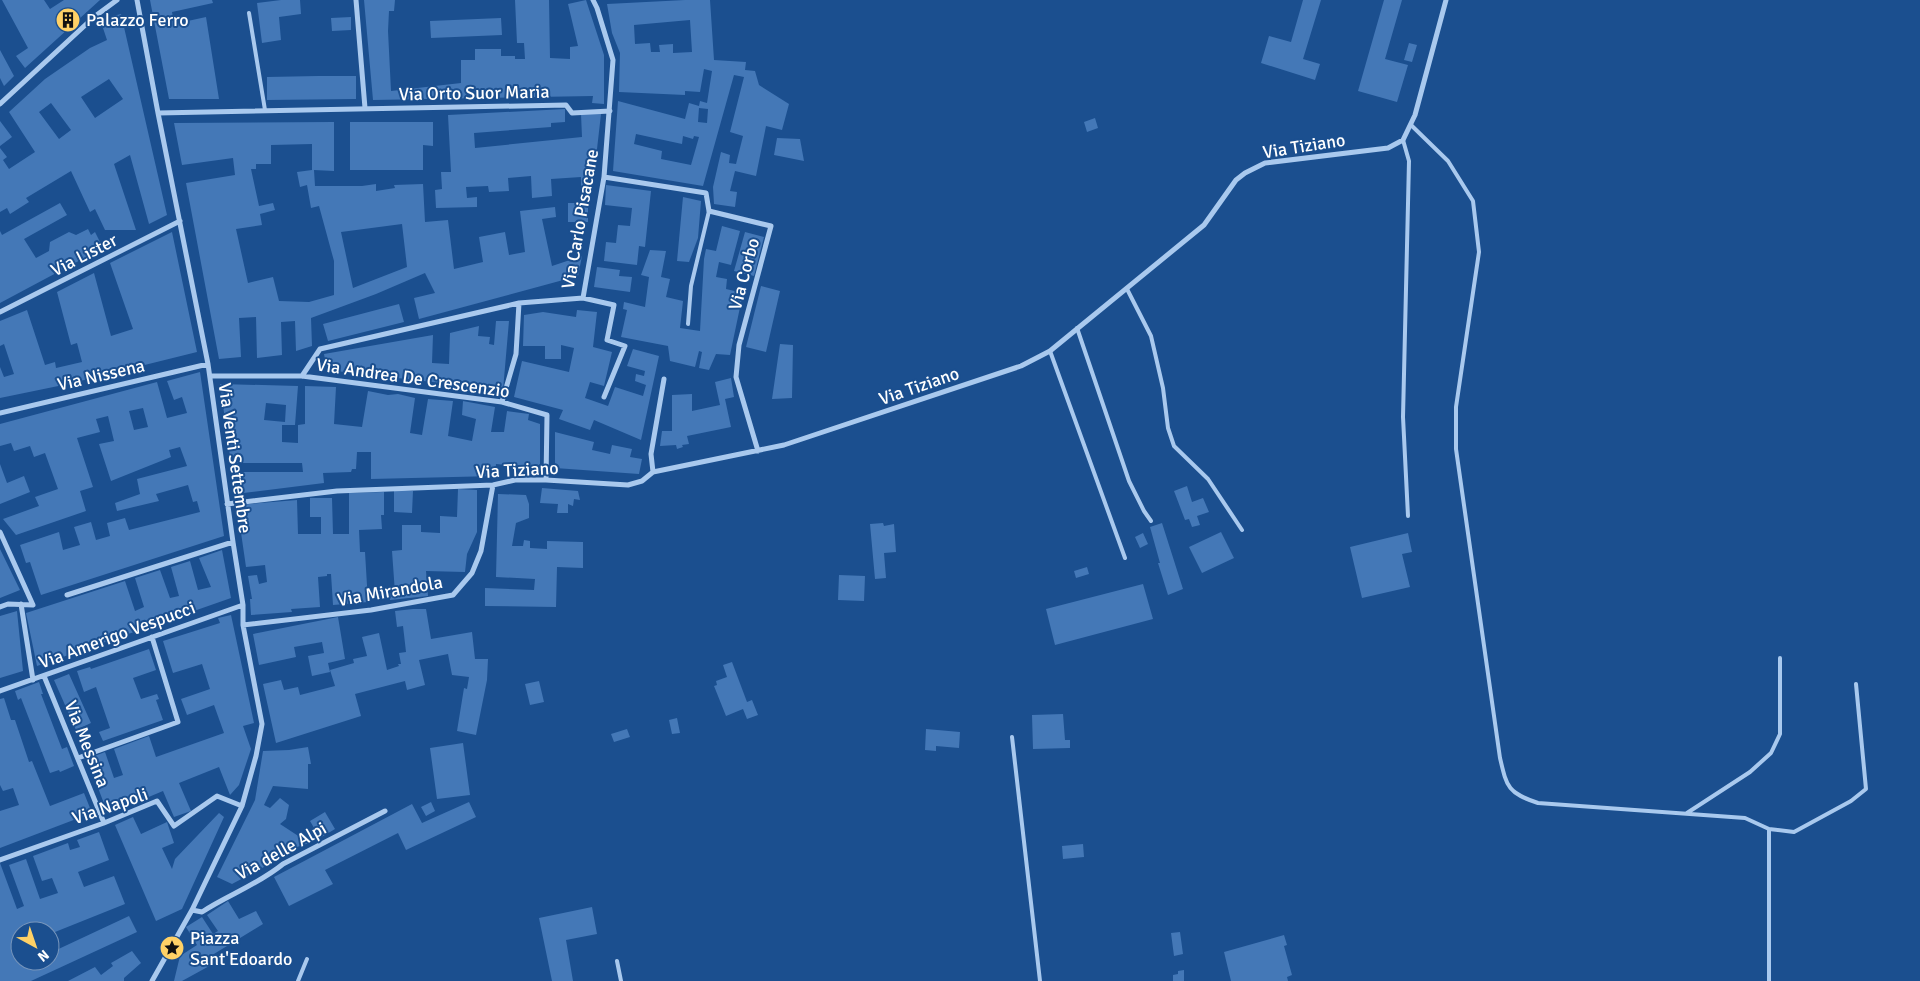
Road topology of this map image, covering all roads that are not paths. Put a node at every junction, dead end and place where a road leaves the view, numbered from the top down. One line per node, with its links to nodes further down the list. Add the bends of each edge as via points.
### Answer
1 (117, 0): 7 (street, via 94,17)
2 (137, 0): 11 (street, Via Venti Settembre)
3 (356, 0): 8 (street)
4 (593, 0): 10 (street, Via Carlo Pisacane, via 613,60)
5 (1446, 0): 12 (street, via 1421,99)
6 (249, 13): 9 (lane)
7 (0, 104)
8 (365, 108): 9 (street, Via Orto Suor Maria); 10 (street, Via Orto Suor Maria, via 566,105 572,113)
9 (265, 110): 11 (street, Via Orto Suor Maria)
10 (610, 111): 14 (street, Via Carlo Pisacane)
11 (158, 113): 16 (street, Via Venti Settembre)
12 (1411, 125): 13 (street); 57 (lane, via 1448,161 1473,201 1479,252 1456,407 1456,449 1506,783 1517,796 1538,803)
13 (1403, 140): 17 (street, Via Tiziano, via 1388,148 1265,162 1236,180 1204,225); 36 (lane, via 1409,161 1403,417)
14 (604, 177): 15 (street, via 706,193); 18 (street, Via Carlo Pisacane)
15 (709, 211): 21 (lane, via 691,286); 31 (street, Via Corbo, via 771,226 739,345 736,377)
16 (180, 221): 20 (street, Via Lister); 24 (street, Via Venti Settembre)
17 (1126, 289): 22 (street, Via Tiziano); 38 (lane, via 1151,336 1174,446 1208,480)
18 (583, 298): 19 (street, Via Carlo Pisacane); 28 (street, via 614,304 607,340 625,346)
19 (519, 303): 26 (street, Via Carlo Pisacane, via 320,349); 29 (street, via 516,354)
20 (0, 312)
21 (688, 324)
22 (1077, 328): 23 (street, Via Tiziano); 37 (lane, via 1129,481)
23 (1050, 351): 31 (street, Via Tiziano, via 1021,366); 41 (lane)
24 (208, 364): 25 (street, Via Venti Settembre); 30 (street, Via Nissena)
25 (210, 376): 26 (street, Via Andrea De Crescenzio); 35 (street, Via Venti Settembre)
26 (302, 376): 29 (street, Via Andrea De Crescenzio)
27 (664, 379): 32 (street, via 652,454)
28 (604, 397)
29 (502, 402): 33 (street, Via Andrea De Crescenzio, via 547,415)
30 (0, 413)
31 (758, 451): 32 (street, Via Tiziano)
32 (653, 472): 33 (street, Via Tiziano, via 642,481 628,485)
33 (546, 480): 34 (street, Via Tiziano, via 515,480)
34 (493, 485): 35 (street, Via Tiziano, via 337,491); 46 (street, Via Mirandola, via 481,551 472,573 453,596 372,610)
35 (227, 504): 40 (street, Via Venti Settembre)
36 (1408, 516)
37 (1151, 521)
38 (1242, 530)
39 (0, 532): 43 (street, via 33,605)
40 (232, 542): 42 (street); 44 (street, Via Venti Settembre)
41 (1126, 558)
42 (67, 595)
43 (20, 604): 45 (street); 50 (street)
44 (244, 605): 46 (street, Via Venti Settembre); 47 (street, Via Amerigo Vespucci)
45 (0, 607)
46 (243, 625): 55 (street, Via Venti Settembre, via 262,724)
47 (152, 637): 49 (street, Via Amerigo Vespucci); 54 (street, via 178,722)
48 (1780, 658): 57 (lane, via 1780,734 1771,752 1750,772)
49 (44, 676): 50 (street, Via Amerigo Vespucci); 54 (street, Via Messina)
50 (33, 680): 52 (street, Via Amerigo Vespucci)
51 (1856, 684): 59 (lane, via 1866,789 1851,801 1794,832)
52 (0, 692)
53 (1012, 737): 67 (lane)
54 (78, 758): 58 (street, Via Messina)
55 (242, 806): 58 (street, Via Napoli, via 217,796 174,826 157,801); 61 (street, Via Venti Settembre)
56 (384, 811): 61 (street, Via delle Alpi, via 283,864 202,912)
57 (1687, 813): 59 (lane, via 1745,818)
58 (104, 823): 60 (street, Via Napoli)
59 (1769, 829): 68 (lane)
60 (0, 860)
61 (192, 910): 64 (street)
62 (307, 959): 65 (lane)
63 (617, 961): 66 (lane)
64 (152, 981)
65 (298, 981)
66 (620, 981)
67 (1040, 981)
68 (1770, 981)

